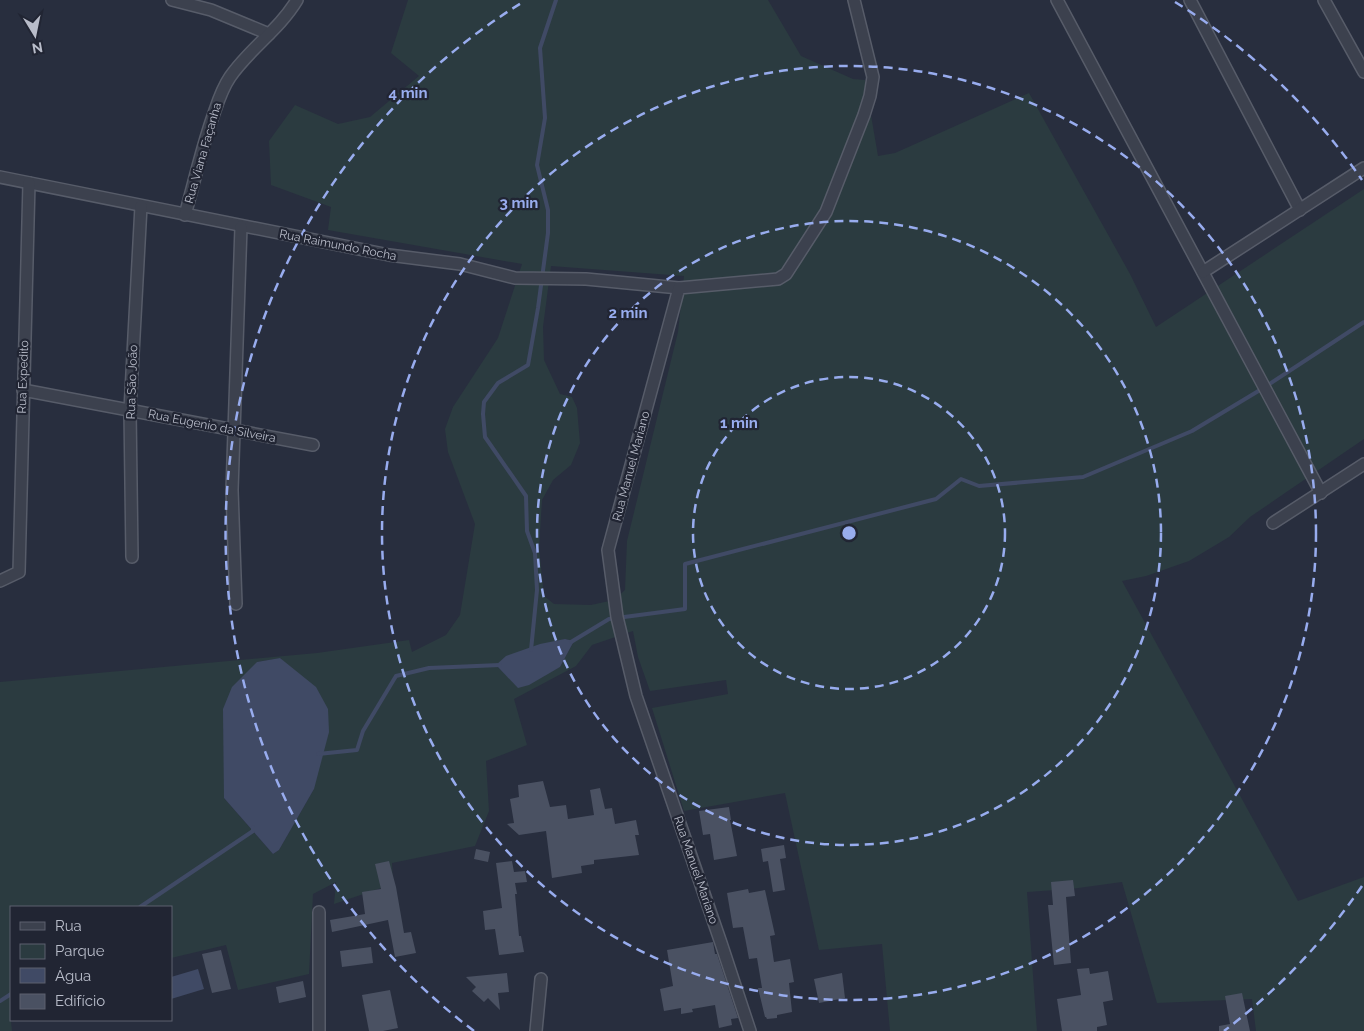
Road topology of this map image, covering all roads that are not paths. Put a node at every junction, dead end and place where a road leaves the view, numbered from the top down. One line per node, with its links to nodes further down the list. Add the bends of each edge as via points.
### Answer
1 (172, 0): 7 (street, via 211,10)
2 (297, 0): 7 (street, Rua Viana Façanha)
3 (854, 0): 17 (street, via 873,77 864,115 826,212 786,274 778,279)
4 (1057, 0): 16 (street)
5 (1190, 0): 13 (street)
6 (1324, 0): 8 (street)
7 (269, 34): 14 (street, Rua Viana Façanha, via 244,58 219,99)
8 (1364, 72)
9 (1364, 168): 13 (street)
10 (0, 177): 11 (street, Rua Raimundo Rocha)
11 (29, 183): 12 (street, Rua Raimundo Rocha); 18 (street, Rua Expedito)
12 (141, 206): 14 (street, Rua Raimundo Rocha); 19 (street, Rua São João)
13 (1300, 210): 16 (street)
14 (185, 215): 15 (street, Rua Raimundo Rocha)
15 (241, 227): 17 (street, Rua Raimundo Rocha, via 389,255 460,264 515,278 586,279); 20 (street)
16 (1203, 272): 23 (street)
17 (679, 288): 32 (street, Rua Manuel Mariano, via 608,550 617,617 636,696)
18 (23, 390): 19 (street, Rua Eugenio da Silveira); 26 (street, Rua Expedito, via 19,572)
19 (130, 410): 20 (street, Rua Eugenio da Silveira); 25 (street, Rua São João)
20 (233, 430): 21 (street, Rua Eugenio da Silveira); 27 (street)
21 (313, 445)
22 (1364, 464): 23 (street)
23 (1321, 492): 24 (street)
24 (1273, 524)
25 (132, 558)
26 (0, 581)
27 (236, 604)
28 (319, 912): 30 (street)
29 (541, 980): 31 (street)
30 (319, 1031)
31 (536, 1031)
32 (750, 1031)

